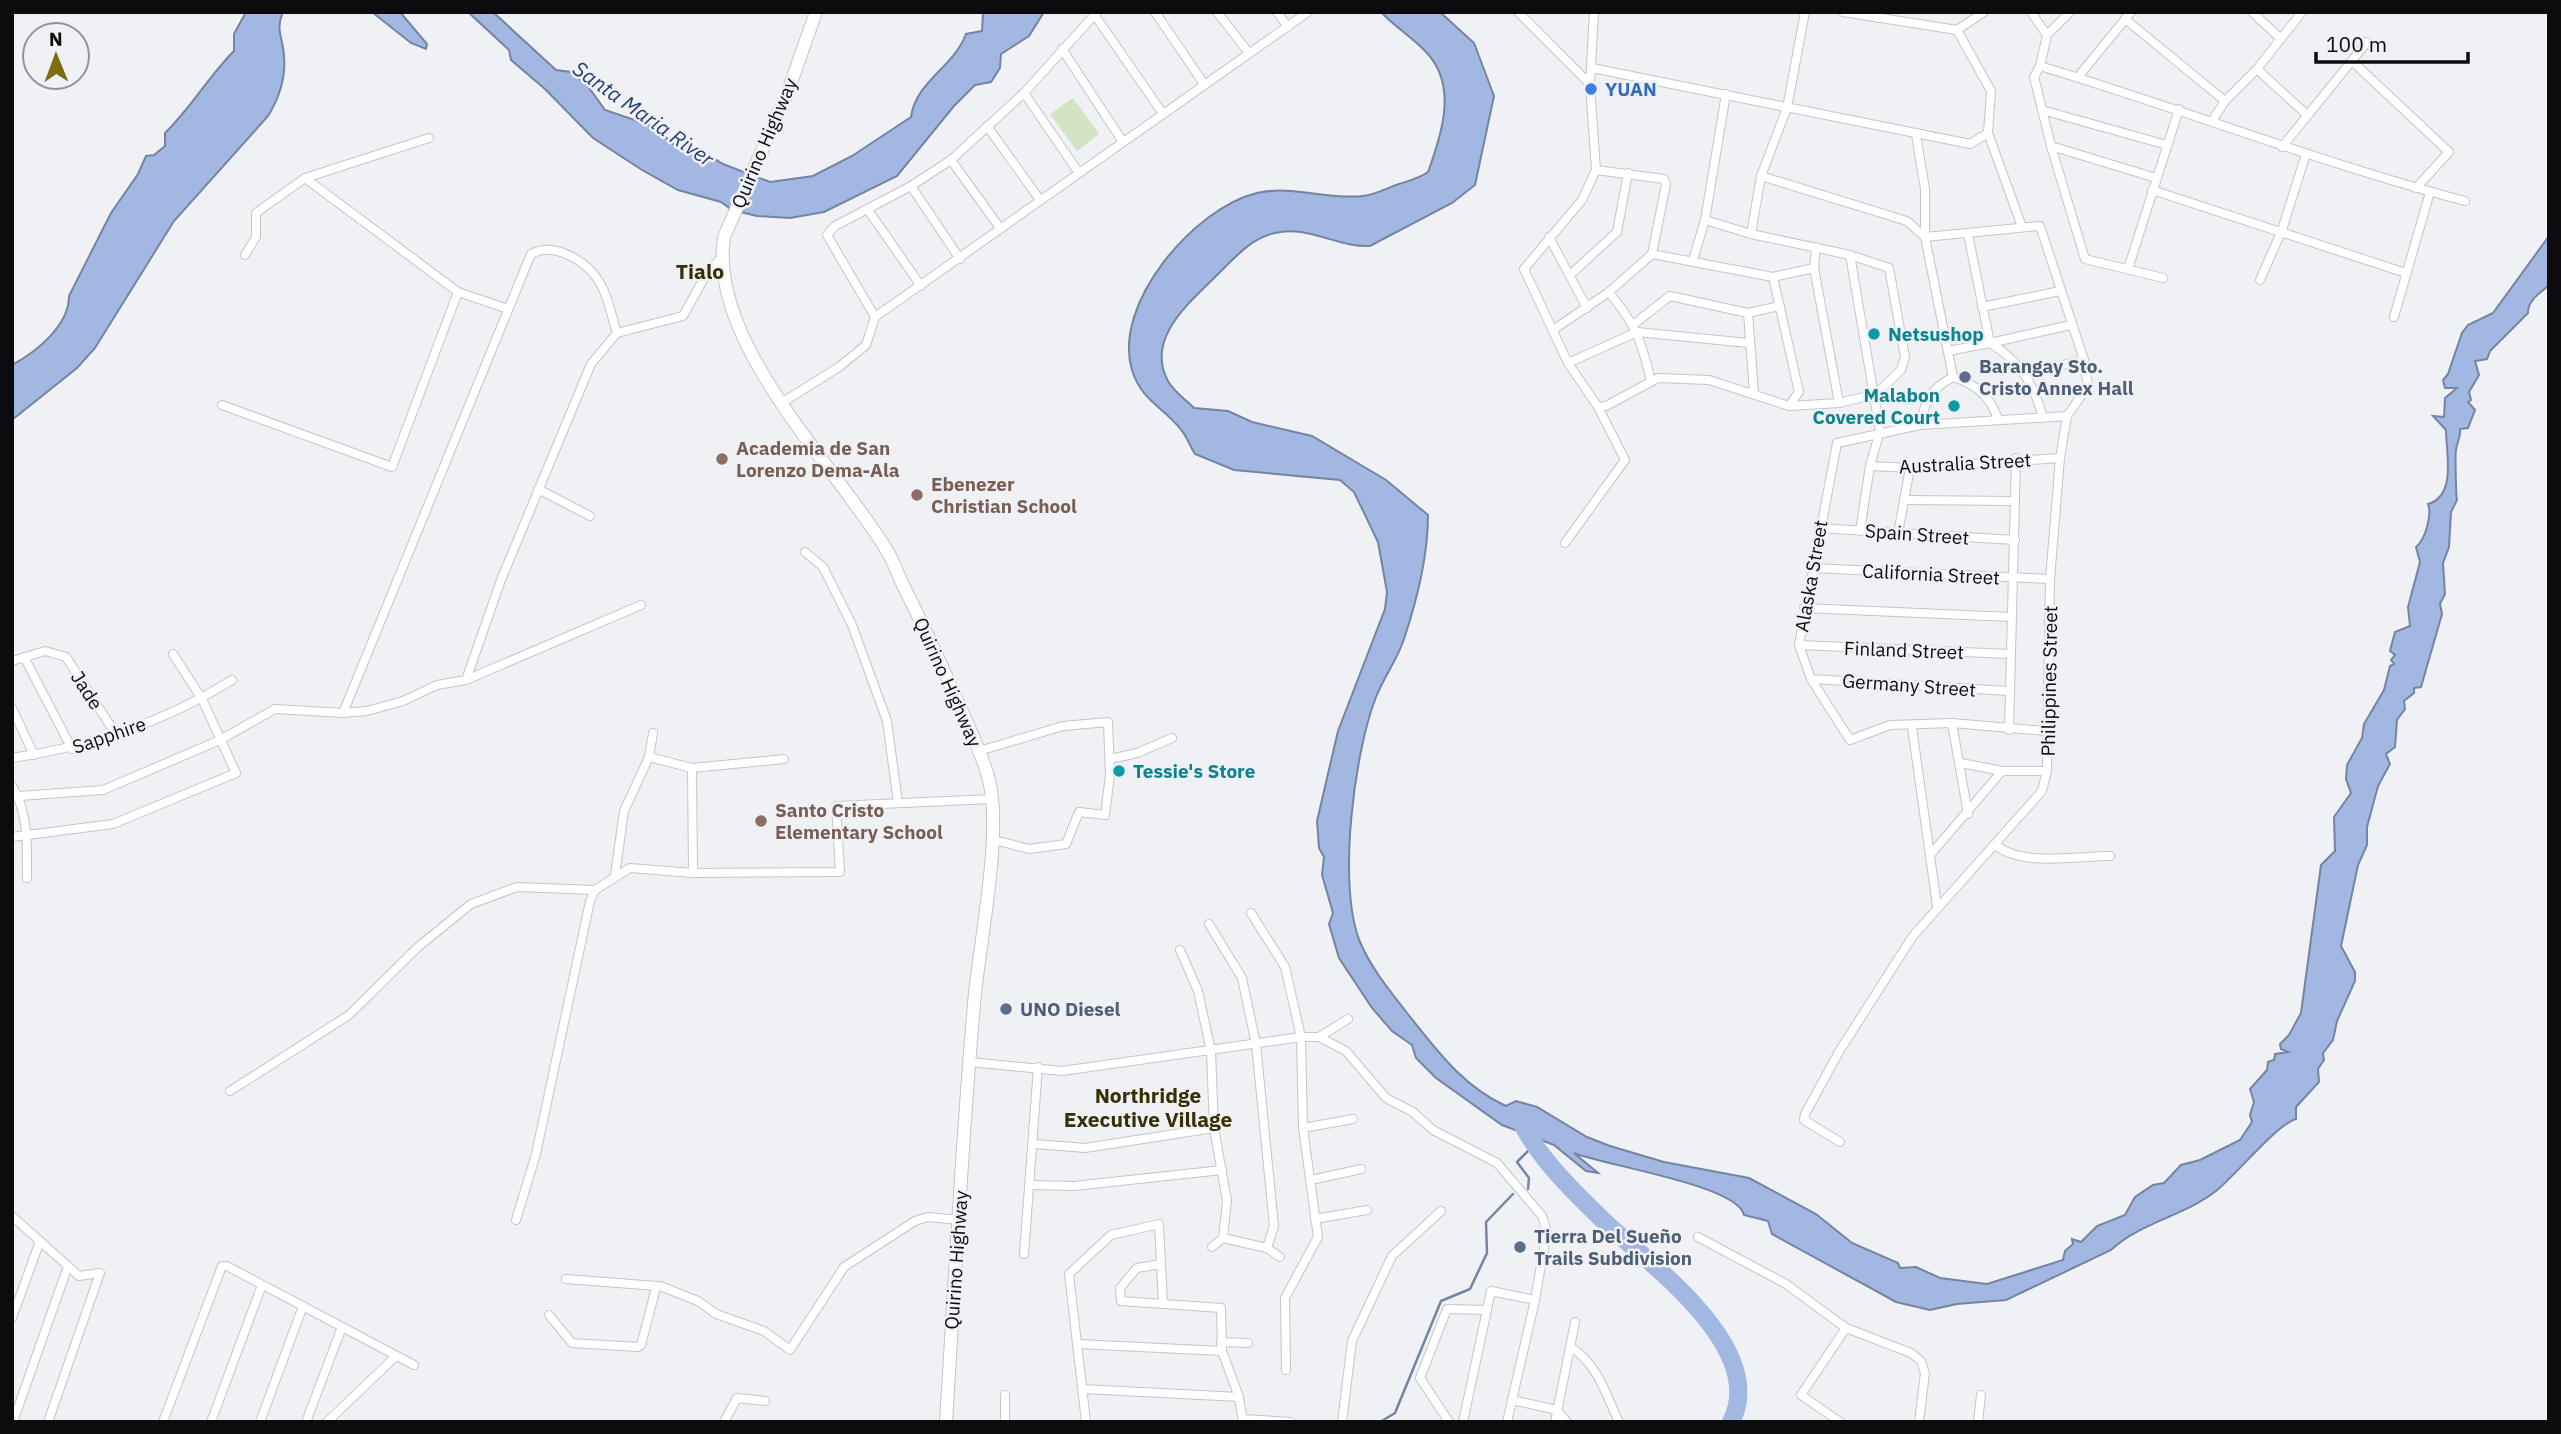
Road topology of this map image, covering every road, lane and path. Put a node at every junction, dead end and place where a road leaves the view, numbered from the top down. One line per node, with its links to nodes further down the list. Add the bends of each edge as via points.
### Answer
1 (816, 12): 75 (main road, Quirino Highway, via 787,94 731,221)
2 (1155, 12): 29 (street)
3 (1217, 12): 23 (street)
4 (1277, 12): 17 (street)
5 (1308, 12): 17 (street)
6 (1518, 12): 30 (street)
7 (1594, 12): 26 (street)
8 (1805, 12): 34 (street)
9 (1843, 12): 18 (street)
10 (1984, 12): 18 (street)
11 (2031, 12): 19 (street)
12 (2070, 12): 19 (street)
13 (2252, 12): 20 (street)
14 (2302, 12): 20 (street)
15 (1095, 13): 22 (street); 37 (street)
16 (2128, 15): 28 (street); 33 (street)
17 (1288, 27): 23 (street)
18 (1957, 30): 41 (street, via 1991,92)
19 (2047, 35): 25 (street)
20 (2281, 39): 27 (street)
21 (2367, 42): 24 (street)
22 (1062, 49): 31 (street); 44 (street)
23 (1249, 53): 29 (street)
24 (2353, 62): 38 (street); 57 (street, via 2449,152)
25 (2040, 66): 28 (street); 36 (street, via 2034,77)
26 (1592, 68): 30 (street); 32 (street)
27 (2257, 69): 33 (street); 38 (street)
28 (2078, 77): 35 (street)
29 (1204, 84): 37 (street)
30 (1590, 84): 50 (street)
31 (1024, 93): 40 (street); 51 (street)
32 (1726, 94): 34 (street); 63 (street)
33 (2225, 100): 39 (street)
34 (1787, 108): 42 (street); 53 (street)
35 (2179, 109): 39 (street); 45 (street)
36 (2042, 110): 45 (street); 46 (street)
37 (1163, 114): 44 (street)
38 (2307, 115): 47 (street)
39 (2213, 121): 47 (street)
40 (987, 126): 49 (street); 60 (street)
41 (1989, 134): 42 (street, via 1970,144); 64 (street)
42 (1916, 135): 70 (street, via 1925,189)
43 (429, 138): 54 (street)
44 (1123, 142): 51 (street)
45 (2167, 145): 55 (street)
46 (2051, 146): 55 (street); 79 (street, via 2085,259)
47 (2282, 147): 48 (street)
48 (2306, 154): 57 (street); 66 (street)
49 (951, 159): 56 (street); 65 (street)
50 (1596, 170): 52 (street); 69 (street, via 1582,200)
51 (1079, 173): 60 (street)
52 (1628, 173): 72 (street, via 1660,176 1666,184); 81 (street, via 1617,232)
53 (1761, 176): 67 (street); 70 (street, via 1907,220)
54 (305, 177): 73 (street, via 259,210 256,237); 87 (street)
55 (2155, 178): 58 (street)
56 (911, 186): 62 (street); 76 (street)
57 (2416, 188): 59 (street)
58 (2152, 190): 66 (street); 79 (street)
59 (2430, 192): 61 (street); 80 (street)
60 (1041, 200): 65 (street)
61 (2465, 201)
62 (868, 209): 85 (street); 94 (street, via 827,235)
63 (1705, 220): 67 (street); 77 (street)
64 (2022, 227): 68 (street); 86 (street, via 2040,226)
65 (1000, 228): 76 (street)
66 (2282, 230): 80 (street); 84 (street)
67 (1751, 234): 71 (street)
68 (1968, 234): 70 (street); 90 (street)
69 (1549, 237): 81 (street); 98 (street, via 1524,269)
70 (1926, 237): 102 (street)
71 (1816, 247): 74 (street); 78 (street)
72 (1652, 254): 77 (street); 88 (street)
73 (245, 255)
74 (1850, 255): 109 (street); 109 (street, via 1884,264 1892,275 1905,365)
75 (721, 258): 99 (street, via 708,271 683,316); 110 (main road, Quirino Highway, via 725,294 736,322)
76 (960, 259): 85 (street)
77 (1693, 260): 82 (street)
78 (1814, 268): 82 (street); 111 (street)
79 (2128, 269): 83 (street)
80 (2406, 273): 95 (street)
81 (1570, 275): 91 (street)
82 (1773, 277): 89 (street)
83 (2162, 278)
84 (2260, 281)
85 (921, 286): 94 (street)
86 (2060, 291): 90 (street); 96 (street)
87 (458, 292): 92 (street); 112 (street, via 392,467)
88 (1609, 292): 91 (street); 97 (street)
89 (1780, 306): 93 (street); 113 (street, via 1799,392)
90 (1982, 307): 101 (street)
91 (1587, 308): 98 (street)
92 (508, 309): 99 (street, via 531,254 554,248 600,283); 151 (street)
93 (1748, 313): 97 (street, via 1670,296); 100 (street)
94 (875, 317): 110 (street, via 866,345)
95 (2394, 317)
96 (2071, 325): 101 (street); 103 (street)
97 (1636, 328): 100 (street); 104 (street); 107 (street)
98 (1553, 330): 104 (street)
99 (617, 333): 124 (street, via 591,364)
100 (1748, 342): 108 (street)
101 (1990, 343): 102 (street); 105 (street)
102 (1948, 351): 106 (street)
103 (2084, 360): 105 (street); 115 (street, via 2088,386)
104 (1568, 363): 114 (street)
105 (2025, 374): 116 (street, via 2036,389)
106 (1952, 377): 117 (street, via 1982,392); 118 (street, via 1927,397)
107 (1651, 381): 108 (street, via 1709,380); 114 (street)
108 (1754, 393): 113 (street)
109 (1876, 394): 111 (street); 119 (street)
110 (783, 402): 161 (main road, Quirino Highway, via 889,553)
111 (1839, 403): 113 (street)
112 (222, 405)
113 (1789, 406)
114 (1598, 407): 132 (street, via 1625,460)
115 (2067, 416): 116 (street); 121 (street, Philippines Street)
116 (2043, 418): 117 (street)
117 (1998, 419): 118 (street)
118 (1920, 425): 119 (street)
119 (1880, 431): 122 (street); 128 (street, Alaska Street, via 1837,443)
120 (2017, 458): 121 (street, Australia Street); 123 (street, Australia Street); 126 (street)
121 (2060, 458): 136 (street, Philippines Street)
122 (1870, 466): 123 (street, Australia Street); 129 (street)
123 (1910, 468): 125 (street)
124 (538, 489): 127 (street); 147 (street)
125 (1904, 500): 126 (street); 130 (street)
126 (2015, 501): 131 (street)
127 (590, 516)
128 (1819, 528): 129 (street, Spain Street); 134 (street, Alaska Street)
129 (1860, 531): 130 (street, Spain Street)
130 (1898, 534): 131 (street, Spain Street)
131 (2015, 540): 135 (street)
132 (1565, 543)
133 (805, 552): 174 (street, via 823,566 852,625 887,721)
134 (1812, 568): 135 (street, California Street); 138 (street, Alaska Street)
135 (2013, 578): 136 (street, California Street); 139 (street)
136 (2050, 579): 155 (street, Philippines Street)
137 (641, 605): 147 (street)
138 (1804, 608): 139 (street); 140 (street, Alaska Street)
139 (2011, 617): 142 (street)
140 (1799, 645): 142 (street, Finland Street); 145 (street, Alaska Street)
141 (173, 654): 149 (street)
142 (2010, 654): 148 (street)
143 (24, 657): 144 (street, Jade); 157 (street, Jade, via 45,651 66,657); 160 (street)
144 (12, 661)
145 (1811, 679): 148 (street, Germany Street); 153 (street, Alaska Street, via 1850,740 1890,725)
146 (232, 680): 149 (street, Sapphire)
147 (466, 680): 151 (street, via 437,685 367,711)
148 (2008, 691): 154 (street)
149 (202, 699): 157 (street, Sapphire); 159 (street)
150 (12, 708): 162 (street)
151 (343, 713): 159 (street, via 275,709)
152 (1952, 723): 153 (street); 154 (street); 167 (street)
153 (1912, 727): 180 (street)
154 (2008, 730): 155 (street)
155 (2047, 731): 170 (street, Philippines Street)
156 (653, 733): 163 (street)
157 (117, 736): 160 (street, Sapphire)
158 (1172, 738): 166 (street)
159 (220, 740): 172 (street, via 103,790); 176 (street, via 236,773 113,824)
160 (72, 749): 162 (street, Sapphire)
161 (979, 751): 166 (street, via 1063,726 1108,722); 173 (main road, Quirino Highway)
162 (34, 755): 164 (street, Sapphire)
163 (649, 757): 168 (street); 183 (street, via 624,811)
164 (12, 758)
165 (784, 759): 168 (street)
166 (1110, 759): 178 (street, via 1105,815 1079,812 1066,844 1029,849)
167 (1961, 763): 169 (street); 175 (street)
168 (692, 768): 182 (street)
169 (2002, 771): 170 (street); 175 (street)
170 (2047, 771): 179 (street, Philippines Street, via 2042,791)
171 (12, 786): 172 (street)
172 (19, 796): 176 (street)
173 (992, 799): 174 (street); 178 (main road, Quirino Highway)
174 (898, 803): 182 (street, via 836,806 840,872)
175 (1968, 814): 180 (street)
176 (27, 836): 177 (street); 184 (street)
177 (12, 838)
178 (991, 839): 195 (main road, Quirino Highway)
179 (1995, 845): 181 (street, via 2006,853 2031,857); 186 (street, Philippines Street)
180 (1931, 854): 186 (street)
181 (2110, 856)
182 (693, 873): 183 (street, via 630,868)
183 (615, 875): 185 (street)
184 (27, 878)
185 (595, 890): 197 (street, via 517,887 471,904 418,947 349,1015); 211 (street, via 536,1154)
186 (1937, 906): 201 (street, Philippines Street, via 1840,1050 1805,1114 1804,1120)
187 (1251, 913): 191 (street, via 1285,967)
188 (1209, 924): 193 (street, via 1242,978)
189 (1180, 950): 194 (street, via 1198,991)
190 (1348, 1019): 192 (street)
191 (1301, 1037): 192 (street); 193 (street); 200 (street)
192 (1318, 1037): 225 (street, via 1346,1051 1386,1098 1413,1112 1433,1130 1497,1163 1513,1180 1542,1216 1547,1231)
193 (1256, 1044): 194 (street); 217 (street, via 1274,1226)
194 (1211, 1051): 196 (street, via 1062,1070); 199 (street)
195 (970, 1062): 196 (street); 212 (main road, Quirino Highway)
196 (1038, 1067): 202 (street)
197 (230, 1091)
198 (1353, 1119): 200 (street)
199 (1214, 1128): 202 (street, via 1085,1148); 204 (street)
200 (1303, 1128): 205 (street)
201 (1840, 1142)
202 (1035, 1144): 206 (street)
203 (1361, 1169): 205 (street)
204 (1222, 1170): 206 (street, via 1074,1186); 214 (street, via 1227,1201)
205 (1311, 1180): 210 (street)
206 (1031, 1185): 218 (street)
207 (1367, 1210): 210 (street)
208 (1441, 1211): 261 (street, via 1392,1256 1352,1341)
209 (13, 1217): 215 (street)
210 (1315, 1219): 240 (street, via 1318,1237 1285,1298)
211 (516, 1220)
212 (959, 1220): 224 (street, via 928,1217 915,1222 844,1267 790,1350 764,1331); 257 (main road, Quirino Highway)
213 (1698, 1237): 233 (street, via 1786,1284)
214 (1223, 1238): 216 (street); 217 (street)
215 (40, 1241): 221 (street); 230 (street)
216 (1212, 1247)
217 (1267, 1248): 219 (street)
218 (1024, 1254)
219 (1280, 1257)
220 (1161, 1264): 226 (street); 226 (street, via 1137,1268 1120,1288 1121,1301); 235 (street, via 1159,1224 1111,1235 1077,1266 1069,1274)
221 (68, 1266): 249 (street); 250 (street, via 79,1276 100,1273)
222 (566, 1279): 224 (street)
223 (262, 1285): 227 (street); 251 (street, via 227,1266 219,1269); 252 (street)
224 (657, 1286): 229 (street, via 638,1347 572,1343)
225 (1535, 1300): 228 (street, via 1491,1290); 245 (street)
226 (1163, 1304): 236 (street, via 1221,1308)
227 (303, 1306): 232 (street); 253 (street)
228 (1487, 1310): 262 (street, via 1447,1309 1420,1378); 263 (street)
229 (549, 1315)
230 (12, 1318)
231 (1575, 1322): 237 (street)
232 (342, 1327): 238 (street); 254 (street)
233 (1846, 1328): 268 (street, via 1801,1395); 269 (street, via 1921,1361 1925,1373)
234 (1248, 1343): 236 (street)
235 (1078, 1344): 236 (street); 241 (street)
236 (1222, 1346): 244 (street)
237 (1570, 1347): 247 (street); 267 (street, via 1592,1364)
238 (396, 1356): 239 (street); 255 (street)
239 (414, 1365)
240 (1286, 1370)
241 (1083, 1389): 244 (street); 259 (street)
242 (1005, 1395): 258 (street)
243 (1982, 1395): 270 (street)
244 (1239, 1397): 248 (street)
245 (1513, 1399): 247 (street); 264 (street)
246 (765, 1401): 256 (street, via 737,1398)
247 (1557, 1410): 265 (street); 266 (street)
248 (1243, 1421): 260 (street)
249 (12, 1422)
250 (48, 1422)
251 (163, 1422)
252 (211, 1422)
253 (260, 1422)
254 (306, 1422)
255 (327, 1422)
256 (724, 1422)
257 (946, 1422)
258 (1005, 1422)
259 (1086, 1422)
260 (1290, 1422)
261 (1342, 1422)
262 (1449, 1422)
263 (1463, 1422)
264 (1507, 1422)
265 (1555, 1422)
266 (1567, 1422)
267 (1619, 1422)
268 (1840, 1422)
269 (1919, 1422)
270 (1978, 1422)

